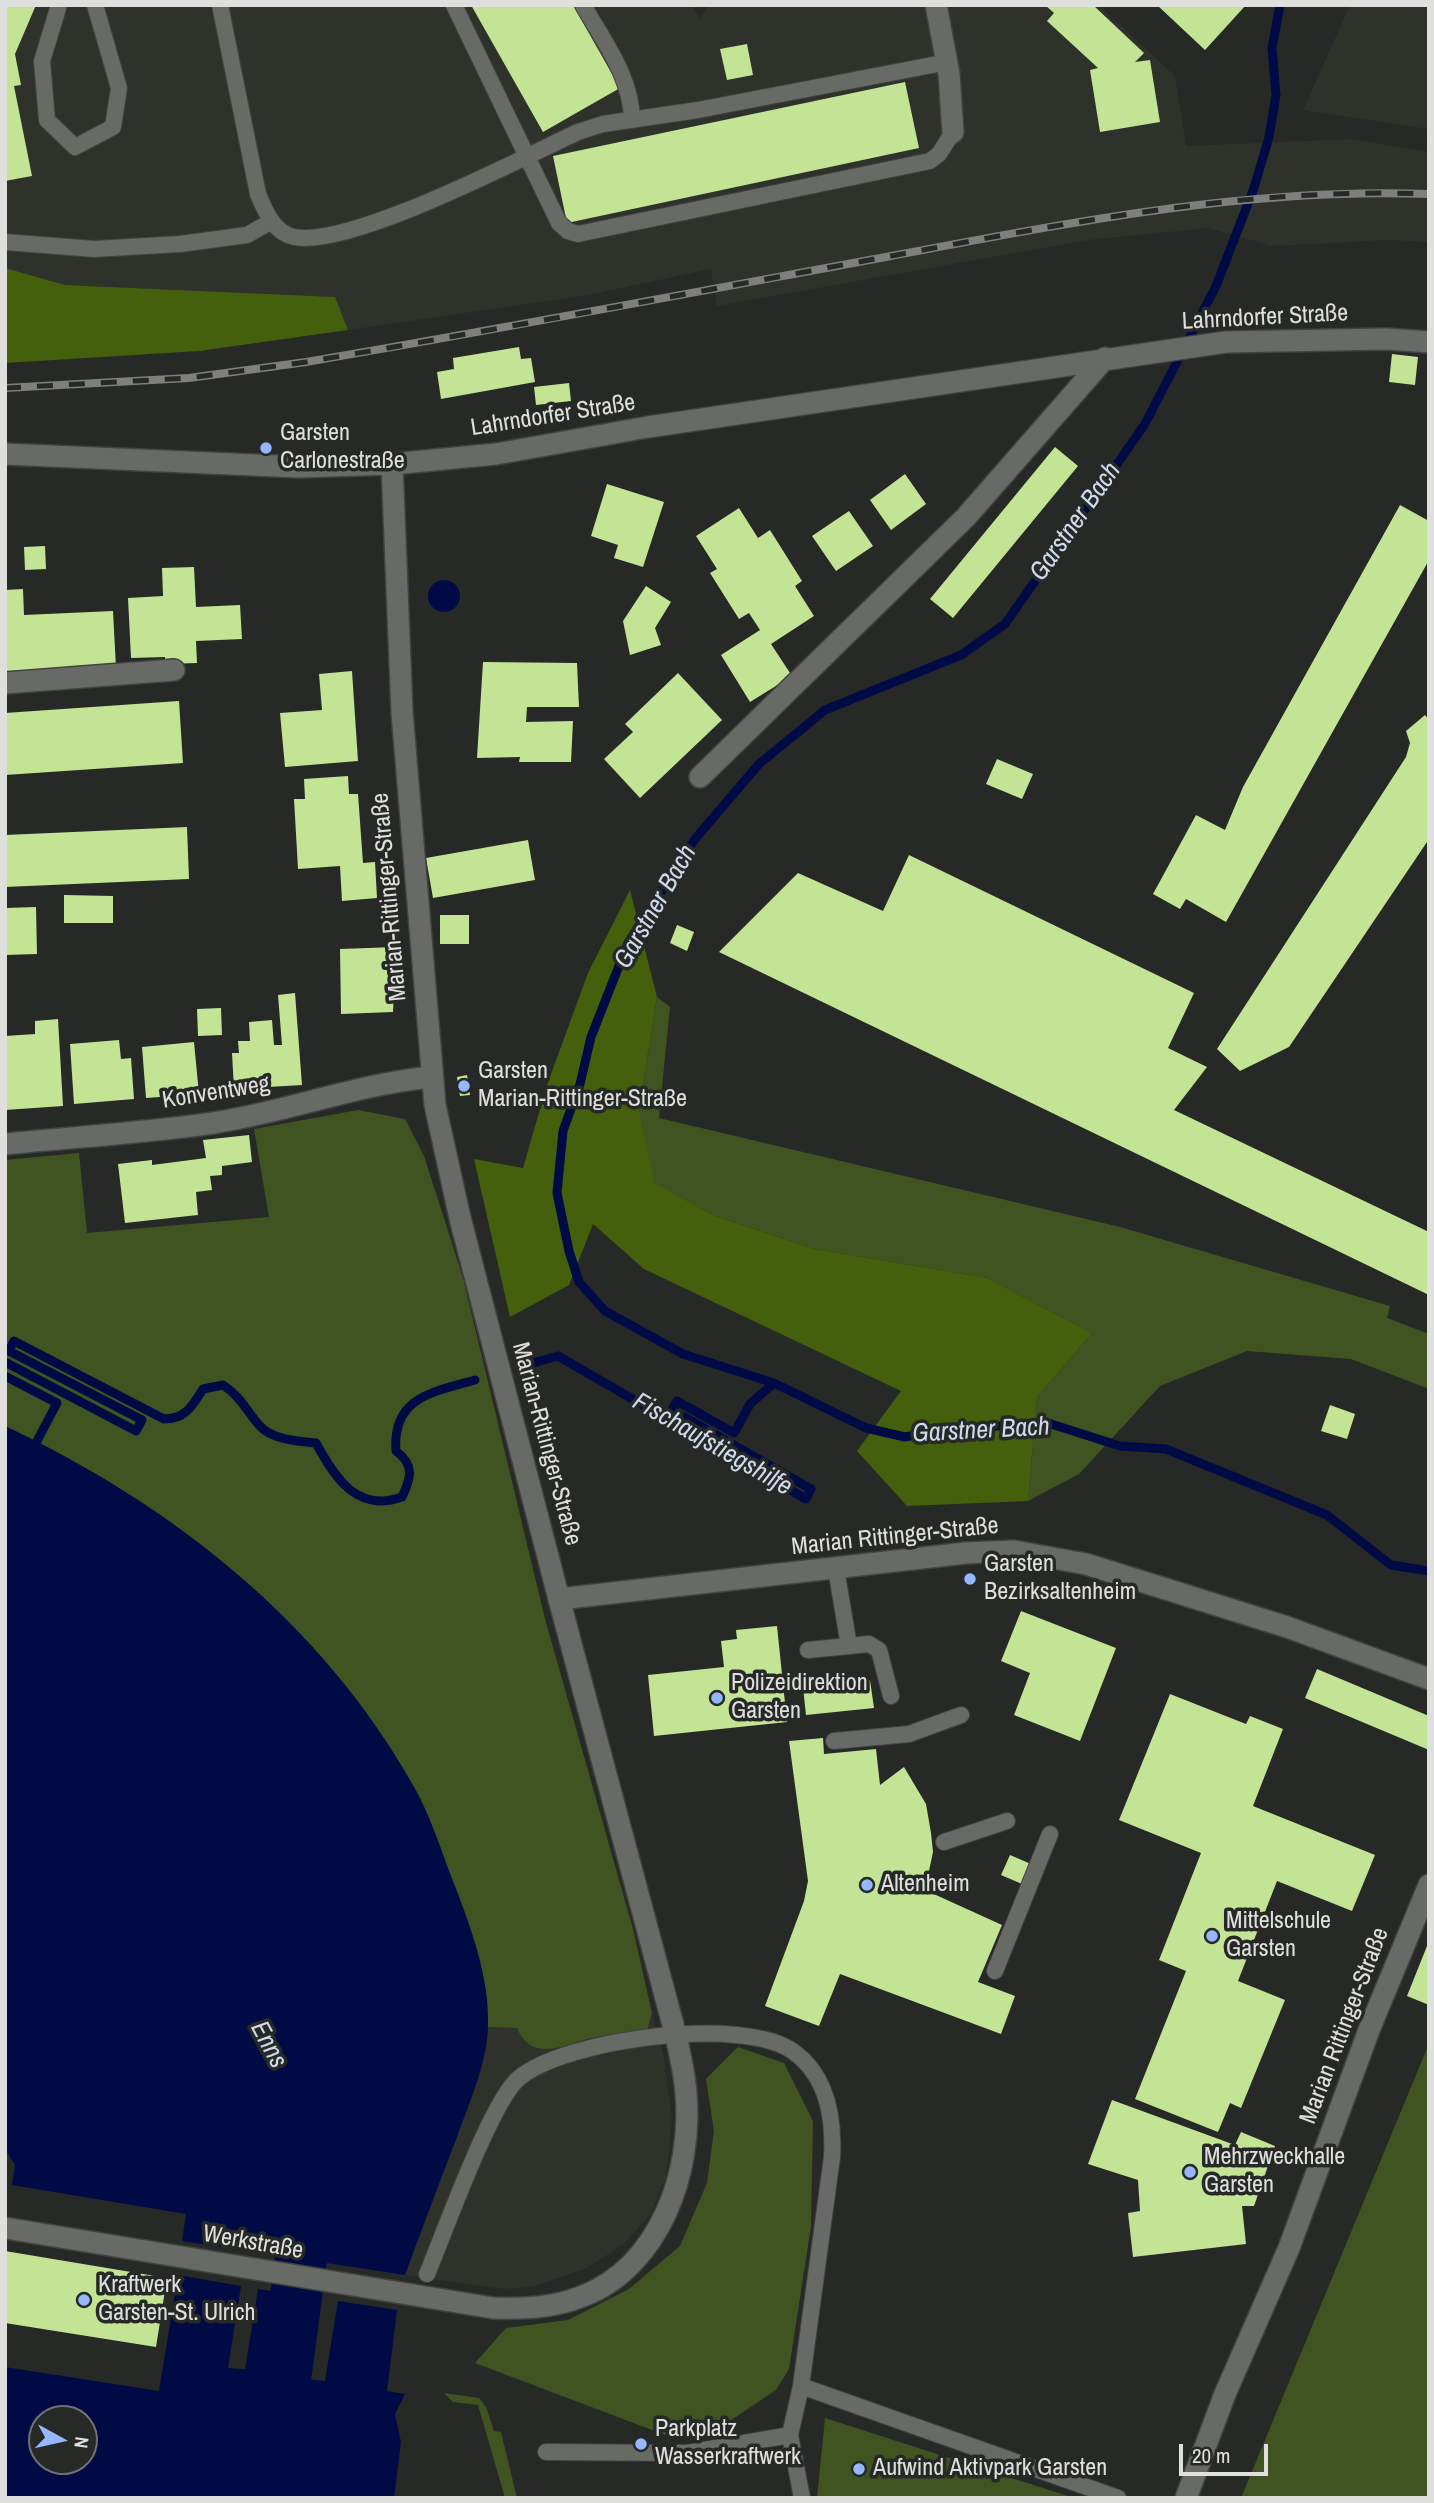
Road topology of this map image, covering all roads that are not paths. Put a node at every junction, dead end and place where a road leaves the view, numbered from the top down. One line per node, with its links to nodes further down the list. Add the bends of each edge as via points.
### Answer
1 (59, 5): 2 (lane, via 42,61 47,120 75,147 113,127 119,88)
2 (94, 5)
3 (220, 5): 11 (lane, via 258,194)
4 (454, 5): 10 (lane)
5 (583, 5): 8 (lane, via 624,76)
6 (936, 5): 7 (street)
7 (948, 62): 8 (lane); 9 (street)
8 (632, 120): 10 (lane, via 578,132)
9 (953, 132): 10 (lane, via 930,161 578,234 559,223)
10 (527, 155): 11 (lane, via 343,234 292,237)
11 (272, 221): 12 (lane, via 247,235 180,244 94,249)
12 (5, 243)
13 (1429, 342): 14 (street, Lahrndorfer Straße, via 1226,342)
14 (1105, 358): 16 (street, Lahrndorfer Straße, via 496,454); 19 (street, via 966,517)
15 (5, 454): 16 (street, Lahrndorfer Straße, via 299,467)
16 (392, 464): 20 (street, Marian-Rittinger-Straße, via 402,712)
17 (174, 670): 18 (street)
18 (5, 683)
19 (701, 777)
20 (432, 1077): 21 (street, Konventweg, via 391,1081 213,1123); 23 (street, Marian-Rittinger-Straße, via 460,1218)
21 (5, 1144)
22 (836, 1569): 23 (street, Marian Rittinger-Straße); 24 (lane); 26 (street, Marian Rittinger-Straße, via 1014,1551 1086,1564 1287,1627)
23 (559, 1599): 35 (street, Marian-Rittinger-Straße)
24 (849, 1646): 25 (lane); 27 (lane, via 869,1644 879,1650)
25 (808, 1650)
26 (1429, 1679)
27 (891, 1696)
28 (961, 1716): 29 (lane, via 909,1734)
29 (834, 1741)
30 (1007, 1821): 32 (lane)
31 (1050, 1834): 34 (lane)
32 (944, 1842)
33 (1429, 1885): 44 (street, Marian Rittinger-Straße, via 1368,2030 1289,2248 1225,2394)
34 (995, 1971)
35 (676, 2036): 37 (lane, via 582,2050 518,2078 497,2109); 38 (street, Marian-Rittinger-Straße, via 687,2095 686,2140 679,2183 666,2215 645,2247 618,2274 584,2296 541,2308); 39 (lane, via 752,2035 776,2041 813,2070 826,2095 834,2124 832,2157)
36 (5, 2228): 38 (street, Werkstraße)
37 (427, 2274)
38 (493, 2308)
39 (801, 2386): 40 (lane); 43 (lane)
40 (790, 2435): 41 (lane, via 687,2453); 42 (lane)
41 (546, 2452)
42 (802, 2498)
43 (1118, 2498)
44 (1186, 2498)

